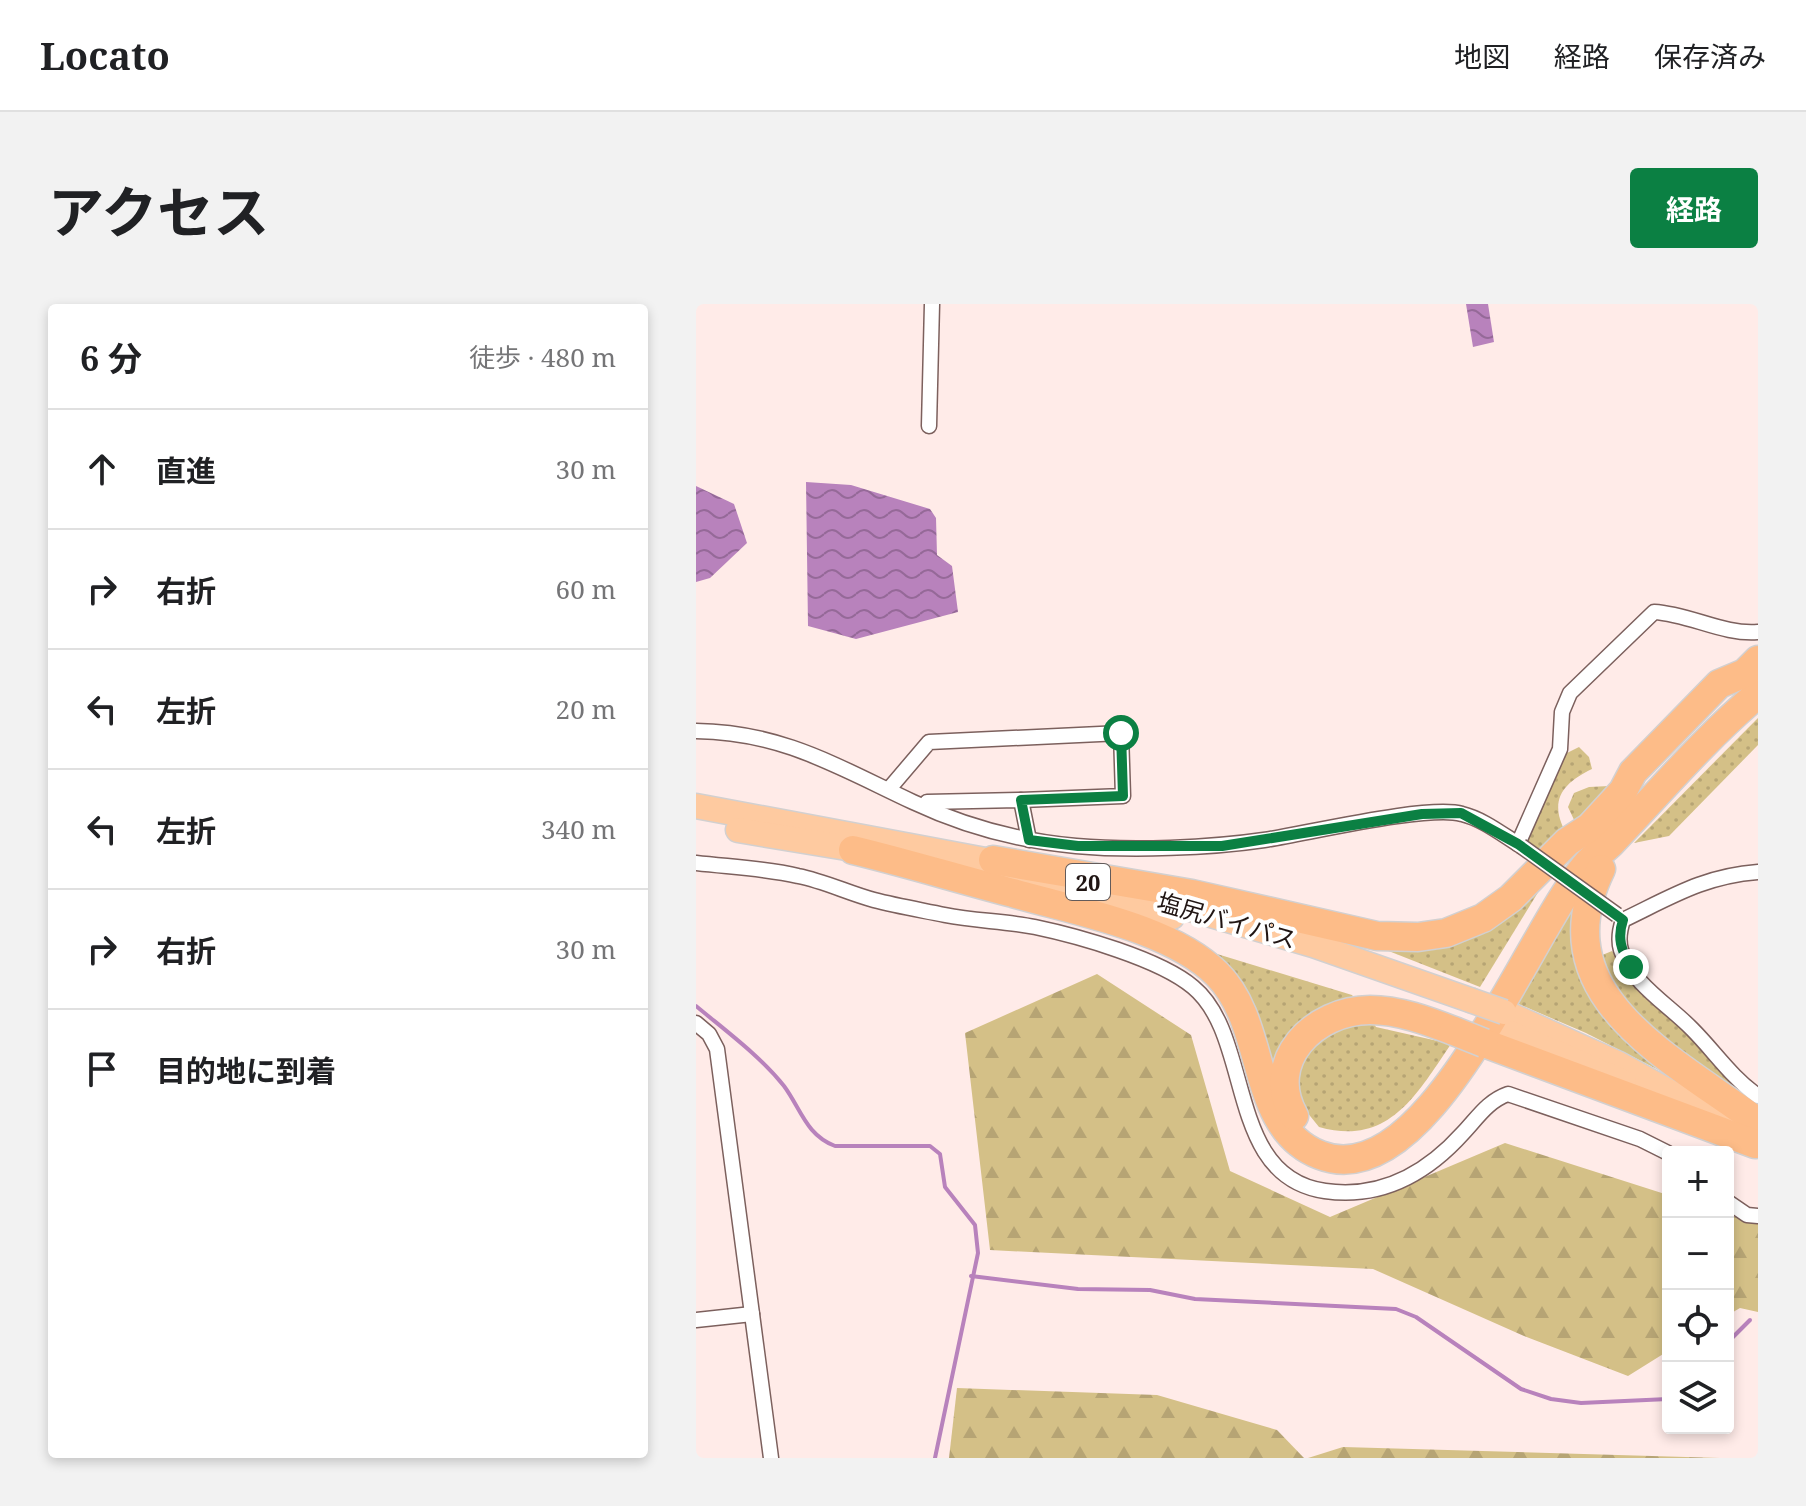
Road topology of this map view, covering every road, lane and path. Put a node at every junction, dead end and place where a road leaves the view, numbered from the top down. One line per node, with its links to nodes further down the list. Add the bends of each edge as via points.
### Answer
1 (932, 304): 2 (street)
2 (929, 426)
3 (1758, 632): 13 (street, via 1654,612 1570,693 1562,712 1560,749)
4 (1756, 677): 11 (highway)
5 (696, 731): 6 (street, via 776,741)
6 (889, 789): 7 (street, via 929,742 1121,733 1123,796); 8 (street)
7 (1021, 800): 8 (street); 12 (street)
8 (914, 803): 12 (street, via 993,833)
9 (696, 806): 15 (highway, 塩尻バイパス / 20)
10 (696, 823): 14 (highway, 塩尻バイパス / 20)
11 (1599, 836): 14 (highway, via 1438,1100 1394,1143 1345,1160 1321,1156 1288,1134 1269,1100 1239,1002 1201,960 1101,918); 15 (highway, via 1567,842 1496,910 1458,929 1418,937 1377,936 1192,894); 19 (highway, via 1579,853 1516,943 1442,1076 1409,1118 1375,1140 1337,1145 1312,1135 1289,1108 1284,1090 1292,1052 1308,1031 1333,1017 1356,1011); 23 (highway, via 1583,917 1587,953 1601,990 1639,1033)
12 (1029, 840): 13 (street, via 1078,846 1222,846 1422,814 1461,813)
13 (1519, 845): 18 (street, bridge)
14 (853, 850): 19 (highway, 塩尻バイパス / 20, via 923,858 1125,905 1254,940)
15 (993, 860): 19 (highway, 塩尻バイパス / 20, via 1255,927)
16 (696, 863): 24 (street, via 797,875 966,920 1034,926 1089,941 1171,974 1212,1007 1258,1140 1295,1180 1320,1190 1368,1191 1400,1182 1448,1150 1492,1099 1508,1094)
17 (1758, 872): 18 (street, via 1722,875)
18 (1620, 917): 22 (street, via 1621,950 1636,976 1693,1029 1735,1080)
19 (1462, 1014): 21 (highway, bridge)
20 (696, 1023): 27 (street, via 717,1049)
21 (1494, 1027): 23 (highway); 23 (highway)
22 (1758, 1096)
23 (1757, 1137)
24 (1662, 1150)
25 (1734, 1206): 26 (street)
26 (1758, 1216)
27 (752, 1314): 28 (street); 29 (street)
28 (696, 1320)
29 (771, 1458)

